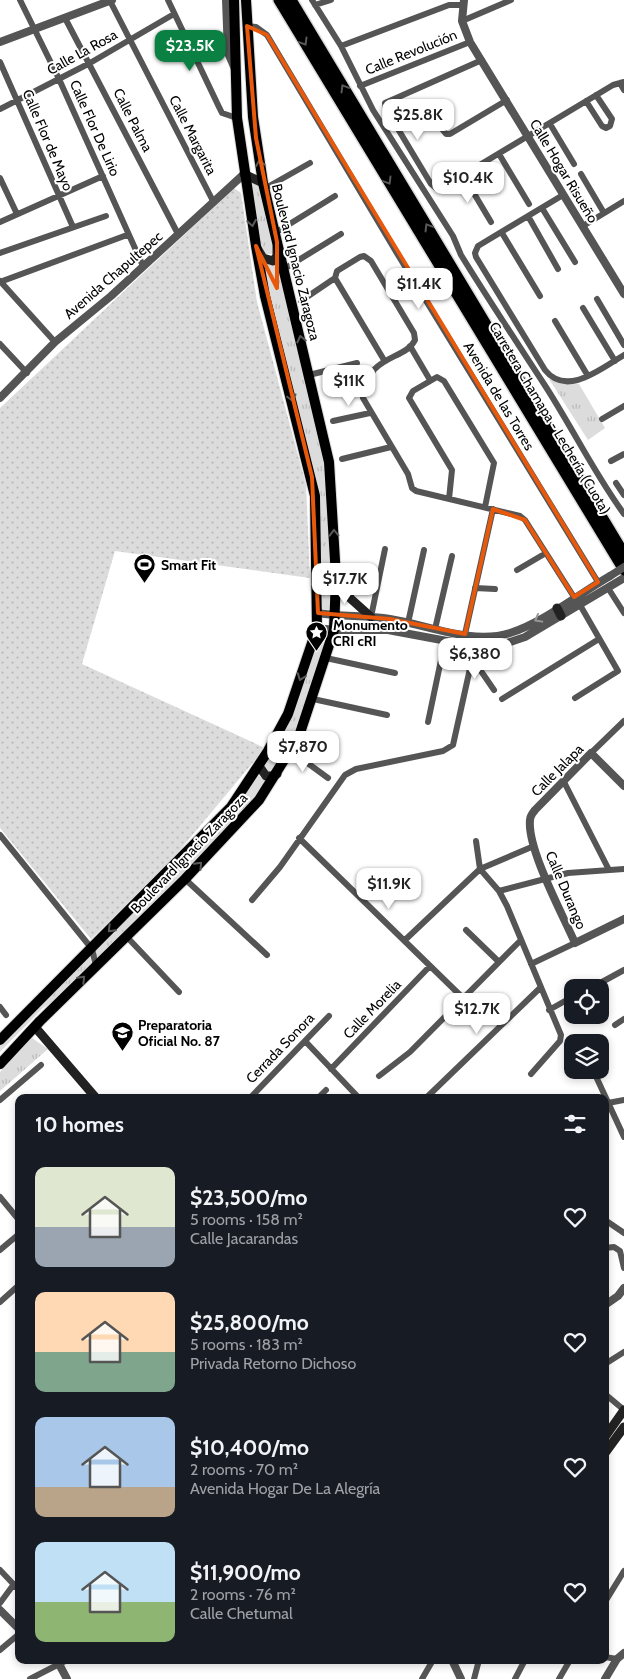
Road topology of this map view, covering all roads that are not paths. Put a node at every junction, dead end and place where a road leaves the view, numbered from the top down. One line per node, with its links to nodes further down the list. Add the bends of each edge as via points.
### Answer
1 (20, 0): 17 (street, Calle Flor De Lirio)
2 (111, 0): 14 (street); 18 (street, Calle Margarita)
3 (168, 0): 13 (street)
4 (226, 0): 25 (street, via 228,53)
5 (234, 0): 25 (main road, Boulevard Ignacio Zaragoza)
6 (246, 0): 16 (main road, Boulevard Ignacio Zaragoza)
7 (279, 0): 114 (highway, Carretera Chamapa - Lechería (Cuota), one-way to 114)
8 (291, 0): 112 (highway, Carretera Chamapa - Lechería (Cuota), one-way to 8)
9 (331, 0): 11 (street)
10 (511, 0): 15 (street, Calle Revolución)
11 (314, 3): 21 (street)
12 (464, 3): 15 (street); 21 (street, via 449,5)
13 (174, 14): 18 (street, Calle La Rosa); 35 (street, via 222,113)
14 (65, 18): 17 (street); 24 (street, Calle Palma)
15 (462, 21): 20 (street, Calle Hogar Risueño)
16 (247, 26): 47 (main road, Boulevard Ignacio Zaragoza, one-way to 16, via 253,117); 118 (street, Avenida de las Torres, via 256,27 267,35)
17 (33, 28): 19 (street); 26 (street, Calle Flor De Lirio)
18 (130, 39): 24 (street, Calle La Rosa); 51 (street, Calle Margarita)
19 (0, 42)
20 (470, 42): 22 (street, Calle Hogar Risueño); 28 (street, Calle Revolución)
21 (341, 46): 28 (street)
22 (482, 60): 32 (street, Calle Hogar Risueño); 44 (street, via 385,103 431,184 436,188)
23 (0, 62): 31 (street, Calle Flor de Mayo)
24 (90, 63): 26 (street, Calle La Rosa); 64 (street, Calle Palma)
25 (236, 71): 35 (main road, Boulevard Ignacio Zaragoza)
26 (59, 79): 31 (street, Calle La Rosa); 45 (street, Calle Flor De Lirio)
27 (622, 82): 29 (street); 30 (street)
28 (360, 86): 108 (street, via 453,236 461,256)
29 (624, 90)
30 (596, 95): 33 (street); 33 (street, via 612,120 610,126 602,126)
31 (18, 100): 34 (street, Calle La Rosa); 49 (street, Calle Flor de Mayo)
32 (507, 100): 37 (street, via 450,134 438,124); 38 (street, Calle Hogar Risueño)
33 (586, 101): 36 (street)
34 (0, 109)
35 (238, 118): 42 (main road, Boulevard Ignacio Zaragoza)
36 (550, 124): 38 (street); 41 (street)
37 (429, 125)
38 (529, 136): 39 (street); 48 (street, Calle Hogar Risueño)
39 (499, 154): 44 (street); 53 (street)
40 (310, 163): 47 (street)
41 (574, 164)
42 (244, 174): 47 (main road); 51 (street, Avenida Chapultepec); 68 (main road, Boulevard Ignacio Zaragoza, one-way to 68)
43 (580, 174): 55 (street)
44 (463, 175): 60 (street)
45 (103, 176): 49 (street); 66 (street, Calle Flor De Lirio)
46 (0, 178): 56 (street)
47 (264, 186): 67 (main road, Boulevard Ignacio Zaragoza)
48 (563, 195): 54 (street); 61 (street, Calle Hogar Risueño)
49 (59, 196): 56 (street); 62 (street, Calle Flor de Mayo)
50 (335, 196): 67 (street)
51 (213, 201): 64 (street, Avenida Chapultepec)
52 (624, 201): 55 (street)
53 (529, 204)
54 (542, 208): 58 (street); 70 (street)
55 (604, 213): 61 (street)
56 (17, 214): 59 (street)
57 (106, 216): 62 (street)
58 (528, 216): 63 (street); 73 (street)
59 (0, 222)
60 (491, 222)
61 (583, 226): 76 (street, Calle Hogar Risueño)
62 (72, 227): 69 (street)
63 (502, 233): 77 (street); 92 (street, via 478,246 476,257 545,370 552,377 568,381)
64 (178, 234): 71 (street, Avenida Chapultepec)
65 (341, 234): 72 (street)
66 (127, 235): 71 (street, Calle Flor De Lirio); 75 (street)
67 (276, 238): 68 (main road, via 277,256 272,261 263,258); 72 (main road, Boulevard Ignacio Zaragoza)
68 (256, 246): 125 (main road, Boulevard Ignacio Zaragoza, one-way to 125, via 265,296 312,476 316,503)
69 (0, 253)
70 (575, 262)
71 (143, 266): 82 (street, Avenida Chapultepec)
72 (284, 269): 91 (main road, Boulevard Ignacio Zaragoza, one-way to 72)
73 (558, 269)
74 (335, 278): 79 (street); 85 (street, via 337,271 360,257 368,258 414,333 415,340); 87 (street)
75 (0, 282): 82 (street)
76 (624, 294)
77 (540, 296)
78 (597, 299): 84 (street)
79 (301, 301)
80 (583, 308): 88 (street)
81 (555, 321): 92 (street)
82 (55, 342): 90 (street, Avenida Chapultepec)
83 (0, 344): 90 (street)
84 (624, 344)
85 (410, 346): 87 (street); 93 (street)
86 (624, 355): 88 (street)
87 (384, 360): 96 (street, via 374,369 363,395)
88 (615, 360): 92 (street)
89 (357, 363): 91 (street)
90 (27, 373): 94 (street, Avenida Chapultepec)
91 (309, 375): 116 (main road, Boulevard Ignacio Zaragoza, one-way to 91, via 329,462)
92 (588, 376)
93 (430, 380): 105 (street, via 409,398 452,470); 106 (street, via 437,377 444,381 493,461)
94 (0, 398)
95 (624, 406): 97 (street)
96 (370, 413): 98 (street); 99 (street)
97 (602, 419)
98 (333, 422)
99 (391, 447): 101 (street); 105 (street, via 410,477 413,490)
100 (624, 454): 102 (street)
101 (342, 458)
102 (612, 461)
103 (616, 483): 104 (street)
104 (624, 495)
105 (448, 499): 106 (street)
106 (485, 507): 107 (street)
107 (493, 509): 111 (street, via 514,513 525,520); 120 (street)
108 (624, 514)
109 (385, 549): 128 (street)
110 (424, 550): 129 (street)
111 (546, 553): 115 (street); 122 (street)
112 (624, 554)
113 (452, 556): 131 (street)
114 (624, 568): 118 (street, bridge)
115 (517, 570)
116 (336, 577): 127 (main road, Boulevard Ignacio Zaragoza); 128 (main road, via 351,599)
117 (624, 578): 119 (street)
118 (598, 582): 122 (street)
119 (611, 586): 123 (street); 126 (street)
120 (476, 588): 121 (street); 133 (street)
121 (495, 589)
122 (574, 597): 124 (street)
123 (580, 605): 124 (street); 134 (street)
124 (559, 612): 133 (street, one-way to 133, via 510,633 490,636); 136 (street, via 513,642)
125 (318, 613): 127 (street); 130 (main road, Boulevard Ignacio Zaragoza)
126 (624, 613)
127 (336, 616): 128 (street); 132 (main road, Boulevard Ignacio Zaragoza)
128 (371, 617): 129 (street)
129 (408, 622): 131 (street)
130 (317, 628): 132 (street); 149 (main road, Boulevard Ignacio Zaragoza, one-way to 149, via 288,714)
131 (435, 629): 133 (street)
132 (334, 630): 135 (street, via 388,630); 137 (main road, Boulevard Ignacio Zaragoza)
133 (465, 634)
134 (599, 639): 141 (street, via 618,671); 143 (street)
135 (445, 641): 136 (street); 146 (street)
136 (475, 646): 138 (street)
137 (326, 658): 139 (street); 142 (main road, Boulevard Ignacio Zaragoza)
138 (472, 658): 140 (street); 155 (street, via 453,744 443,751 350,771)
139 (395, 673)
140 (494, 690)
141 (574, 698)
142 (313, 699): 144 (street); 147 (main road, Boulevard Ignacio Zaragoza)
143 (502, 699)
144 (387, 714)
145 (624, 721): 148 (street, Calle Jalapa)
146 (428, 722)
147 (291, 751): 150 (main road, Boulevard Ignacio Zaragoza); 151 (street)
148 (591, 753): 152 (street, Calle Jalapa); 153 (street)
149 (259, 766): 150 (main road, via 266,776); 171 (main road, Boulevard Ignacio Zaragoza, one-way to 171, via 218,823)
150 (277, 774): 162 (main road, Boulevard Ignacio Zaragoza, one-way to 150, via 246,816)
151 (328, 778)
152 (564, 782): 157 (street, Calle Jalapa, via 530,818); 158 (street)
153 (624, 786)
154 (0, 835): 171 (street)
155 (299, 838): 164 (street); 168 (street)
156 (476, 841): 159 (street)
157 (534, 846): 159 (street); 161 (street, Calle Durango)
158 (608, 868): 160 (street); 161 (street)
159 (480, 869): 163 (street); 168 (street)
160 (624, 869)
161 (546, 878): 163 (street); 170 (street, Calle Durango)
162 (185, 879): 167 (main road, Boulevard Ignacio Zaragoza); 172 (street)
163 (500, 892): 169 (street)
164 (252, 900)
165 (624, 919): 170 (street)
166 (466, 930): 173 (street)
167 (126, 936): 175 (main road, Boulevard Ignacio Zaragoza); 180 (street)
168 (405, 940): 176 (street)
169 (520, 941): 173 (street); 174 (street)
170 (575, 943): 174 (street)
171 (92, 949): 175 (street); 191 (main road, Boulevard Ignacio Zaragoza)
172 (267, 955)
173 (498, 961): 181 (street)
174 (531, 964): 179 (street)
175 (96, 966): 182 (main road, Boulevard Ignacio Zaragoza, one-way to 175)
176 (430, 966): 181 (street); 196 (street, Calle Morelia)
177 (624, 970): 178 (street)
178 (608, 979)
179 (540, 988): 185 (street); 205 (street)
180 (179, 992)
181 (463, 998): 198 (street, via 410,1052)
182 (61, 1000): 190 (main road, Boulevard Ignacio Zaragoza); 193 (main road, via 50,1004)
183 (564, 1002): 185 (street)
184 (0, 1007): 186 (street)
185 (549, 1010): 197 (street, via 561,1035 560,1041)
186 (6, 1015)
187 (328, 1016): 192 (street, Cerrada Sonora)
188 (624, 1019): 189 (street)
189 (615, 1025)
190 (34, 1027): 194 (main road, Boulevard Ignacio Zaragoza); 201 (main road)
191 (0, 1040)
192 (305, 1041): 196 (street); 202 (street, Cerrada Sonora)
193 (0, 1055)
194 (0, 1064)
195 (41, 1064): 207 (street)
196 (331, 1069): 204 (street)
197 (531, 1074)
198 (379, 1076)
199 (597, 1079): 206 (street)
200 (326, 1090): 203 (street)
201 (93, 1094)
202 (254, 1094)
203 (322, 1094)
204 (355, 1094)
205 (430, 1094)
206 (604, 1094)
207 (0, 1100)
208 (624, 1100): 209 (street)
209 (609, 1104)
210 (609, 1106): 211 (street)
211 (624, 1137)
212 (0, 1197): 213 (street)
213 (15, 1215)
214 (609, 1223): 215 (street)
215 (624, 1232)
216 (15, 1237): 218 (street)
217 (609, 1248): 219 (street, via 620,1251)
218 (0, 1250)
219 (624, 1268)
220 (624, 1288): 223 (street)
221 (15, 1289): 222 (street)
222 (0, 1302)
223 (609, 1302)
224 (624, 1352): 225 (street)
225 (609, 1361)
226 (609, 1397): 227 (street)
227 (624, 1410): 229 (main road)
228 (624, 1427): 230 (main road)
229 (609, 1431)
230 (609, 1448)
231 (0, 1570): 233 (street)
232 (624, 1571): 235 (street)
233 (15, 1586)
234 (15, 1588): 236 (street)
235 (609, 1595)
236 (0, 1603)
237 (0, 1610): 238 (street)
238 (15, 1625)
239 (15, 1637): 240 (street)
240 (0, 1650)
241 (624, 1653): 243 (street)
242 (609, 1658): 243 (street)
243 (617, 1659): 258 (street)
244 (54, 1664): 251 (street)
245 (58, 1664): 252 (street)
246 (431, 1664): 253 (street)
247 (454, 1664): 254 (street)
248 (478, 1664): 255 (street)
249 (523, 1664): 256 (street)
250 (568, 1664): 257 (street)
251 (30, 1679)
252 (67, 1679)
253 (422, 1679)
254 (461, 1679)
255 (474, 1679)
256 (515, 1679)
257 (559, 1679)
258 (605, 1679)

